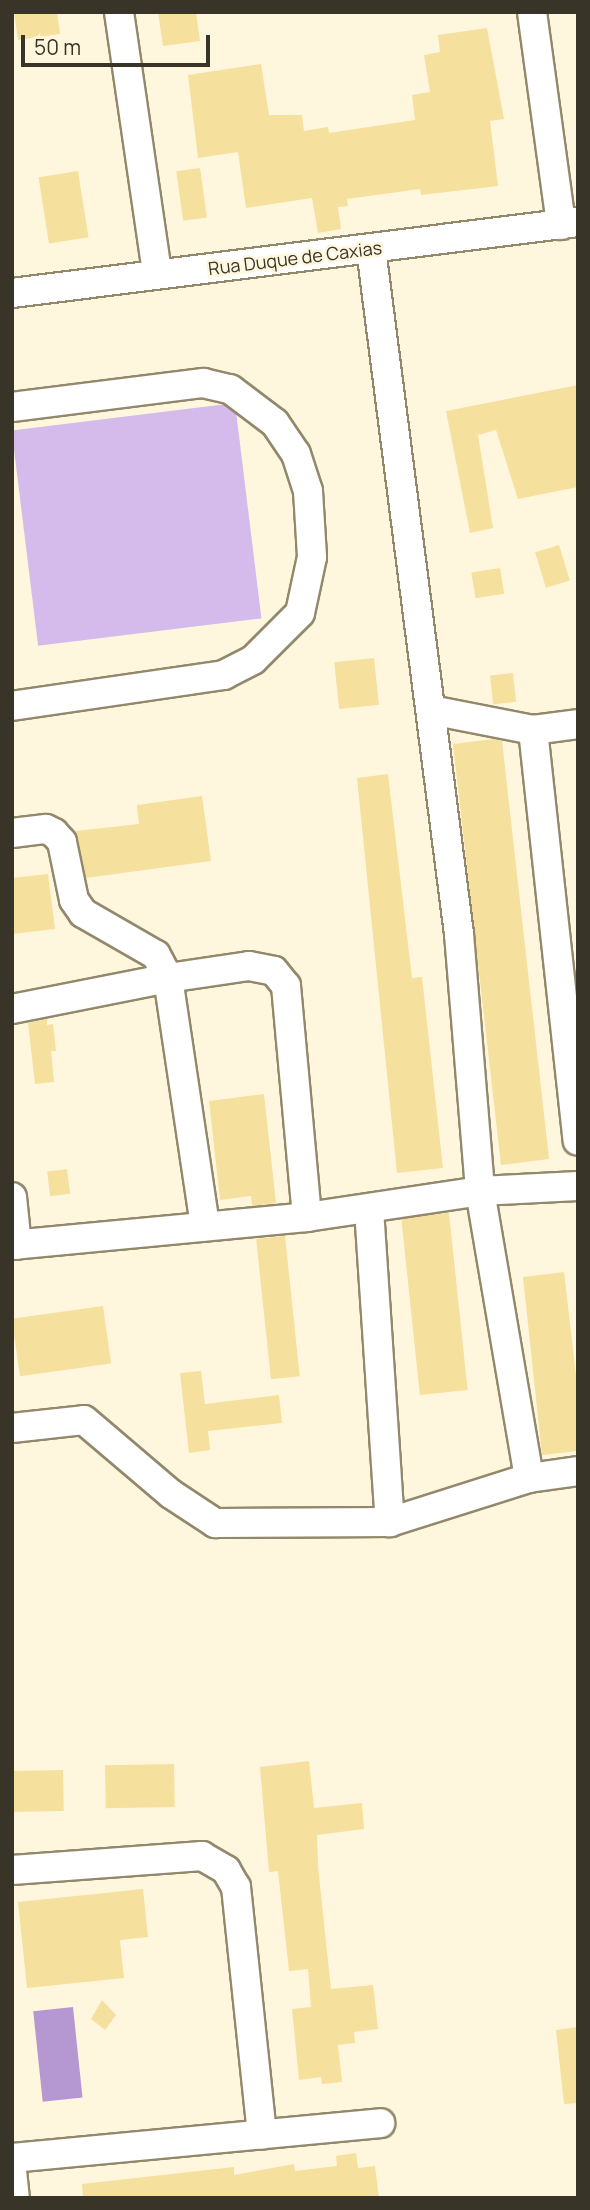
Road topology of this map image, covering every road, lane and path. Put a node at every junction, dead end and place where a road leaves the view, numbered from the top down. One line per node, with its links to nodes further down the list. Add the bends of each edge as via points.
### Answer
1 (119, 12): 5 (street)
2 (532, 12): 3 (street)
3 (569, 224): 4 (street, Rua Duque de Caxias)
4 (371, 249): 5 (street, Rua Duque de Caxias); 9 (street)
5 (157, 274): 6 (street, Rua Duque de Caxias)
6 (12, 293)
7 (12, 407): 8 (street, via 204,383 230,389 275,423 296,454 308,491 312,557 300,613 253,660 224,675)
8 (12, 706)
9 (430, 710): 11 (street); 17 (street, via 459,934)
10 (578, 724): 11 (street)
11 (533, 730): 15 (street)
12 (12, 833): 13 (street, via 46,829 54,833 62,842 75,900 83,913 156,955)
13 (168, 978): 14 (street); 20 (street, via 265,967 286,986); 21 (street)
14 (12, 1009)
15 (578, 1141)
16 (578, 1186): 17 (street)
17 (480, 1191): 19 (street); 25 (street)
18 (12, 1197): 22 (street)
19 (369, 1209): 20 (street); 26 (street)
20 (307, 1217): 21 (street)
21 (205, 1226): 22 (street)
22 (15, 1245)
23 (12, 1428): 26 (street, via 84,1420 171,1494 215,1523)
24 (578, 1471): 25 (street)
25 (529, 1478): 26 (street)
26 (390, 1522)
27 (12, 1870): 29 (street, via 202,1856 226,1870 236,1887)
28 (380, 2123): 29 (street)
29 (262, 2134): 30 (street)
30 (12, 2158)
31 (12, 2171): 32 (street)
32 (15, 2198)

